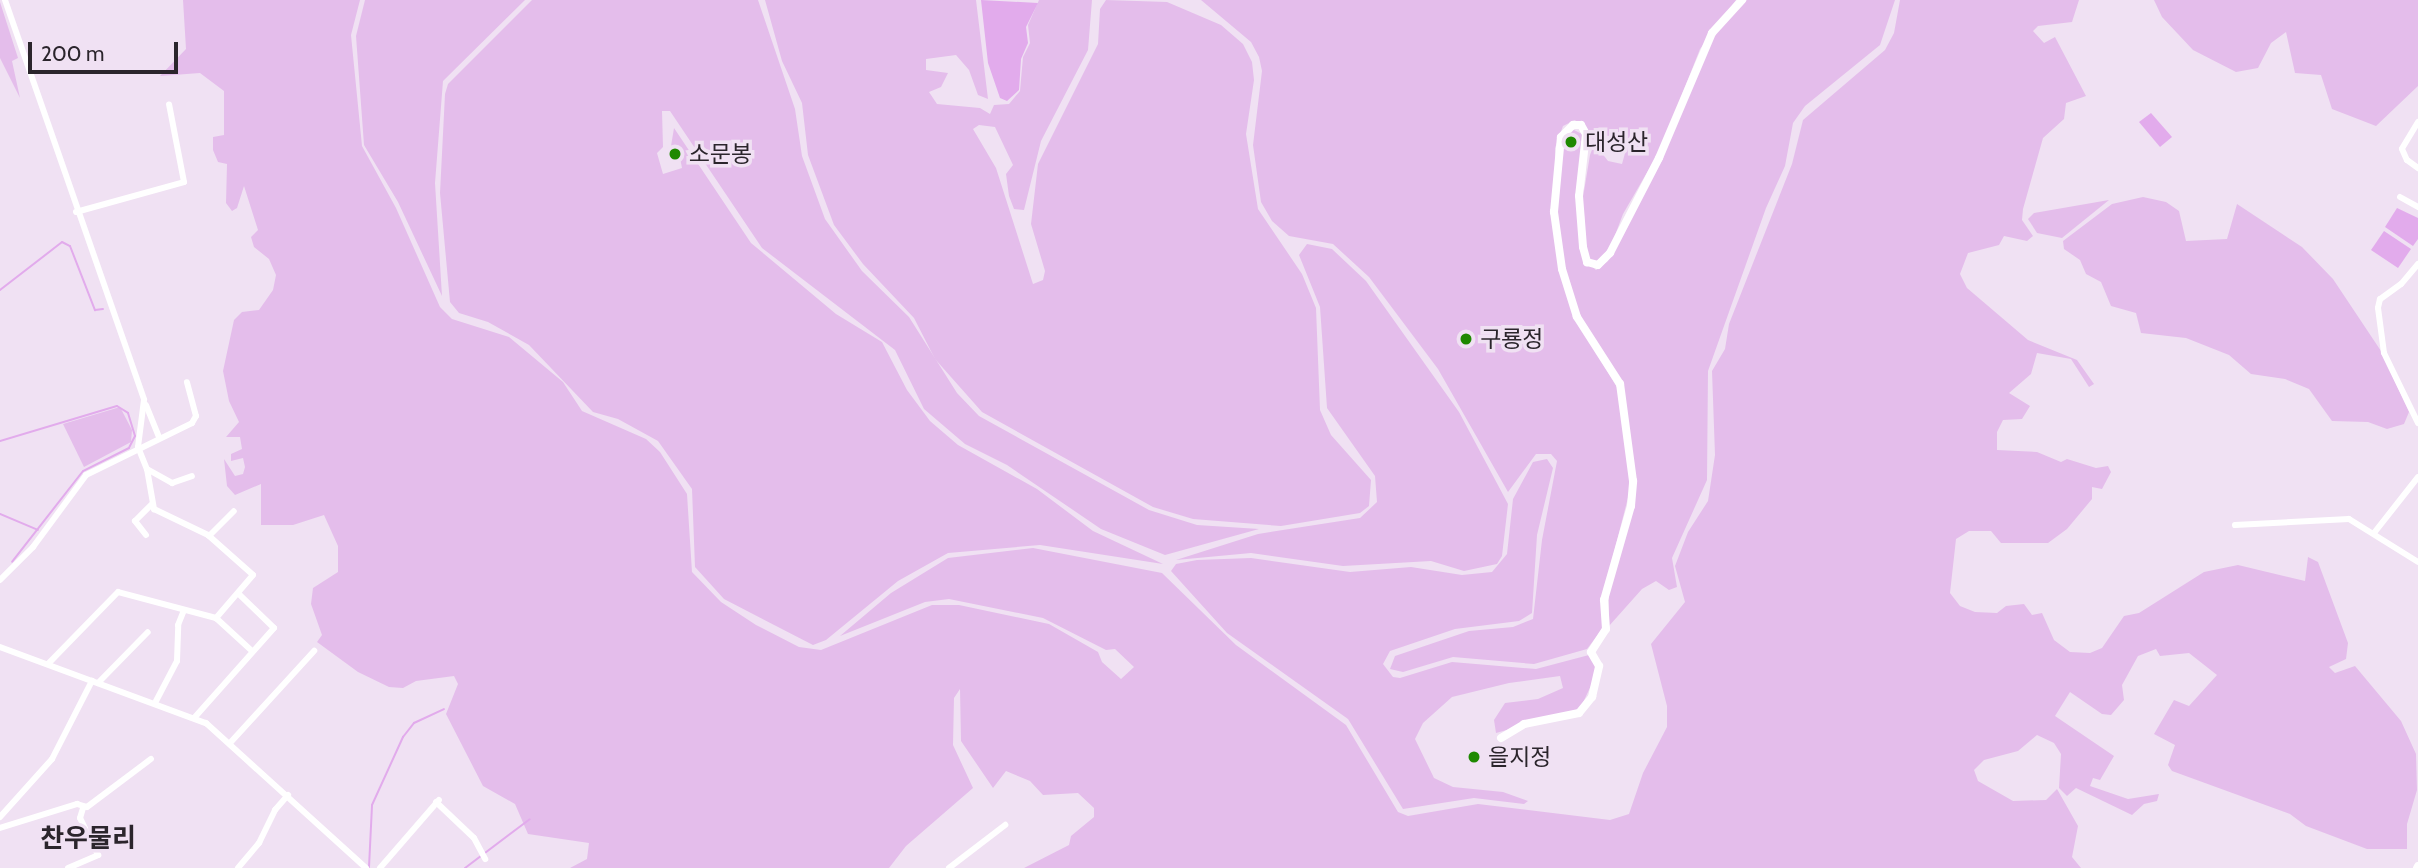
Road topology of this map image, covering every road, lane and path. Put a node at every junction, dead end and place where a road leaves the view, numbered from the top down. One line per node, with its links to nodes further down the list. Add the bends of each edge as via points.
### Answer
1 (5, 0): 8 (street)
2 (1742, 0): 37 (street, via 1712,33 1659,158 1610,253 1598,265 1587,262 1583,247 1579,197 1586,134 1581,125 1573,125 1561,137 1554,212 1562,269 1577,317 1620,384 1633,481 1631,506 1605,600 1606,629 1591,652 1599,666 1592,697 1579,713 1524,724)
3 (169, 104): 8 (street, via 184,182)
4 (2418, 122): 5 (street, via 2402,149)
5 (2418, 168)
6 (2400, 197): 7 (street)
7 (2418, 207)
8 (76, 212): 11 (street)
9 (2418, 264): 12 (street, via 2402,284 2379,299 2378,308 2384,353)
10 (187, 382): 13 (street, via 195,419)
11 (144, 400): 13 (street); 14 (street)
12 (2418, 423)
13 (159, 438): 14 (street)
14 (138, 447): 15 (street); 25 (street, via 86,475 33,547)
15 (147, 468): 16 (street, via 172,484); 18 (street)
16 (192, 476)
17 (2418, 477): 21 (street)
18 (152, 504): 22 (street, via 135,521); 23 (street, via 160,516)
19 (234, 511): 23 (street)
20 (2235, 525): 21 (street, via 2335,518 2357,521)
21 (2374, 533): 24 (street)
22 (146, 535)
23 (209, 536): 26 (street, via 252,573)
24 (2418, 562)
25 (0, 580)
26 (240, 595): 28 (street); 31 (street, via 274,628)
27 (184, 610): 28 (street); 33 (street, via 118,592); 35 (street, via 178,625 177,662)
28 (216, 618): 31 (street)
29 (148, 632): 34 (street)
30 (0, 647): 33 (street)
31 (252, 651): 36 (street)
32 (314, 651): 38 (street)
33 (48, 664): 34 (street)
34 (95, 682): 35 (street); 42 (street, via 52,759)
35 (155, 703): 36 (street)
36 (195, 717): 38 (street)
37 (1501, 738)
38 (230, 743): 40 (street)
39 (151, 759): 41 (street)
40 (288, 794): 47 (street); 48 (street)
41 (83, 808): 44 (street, via 77,804); 46 (street, via 80,818 98,855)
42 (0, 817)
43 (1005, 825): 50 (street)
44 (0, 828)
45 (485, 859): 49 (street, via 477,841 438,801)
46 (68, 868)
47 (238, 868)
48 (366, 868)
49 (380, 868)
50 (949, 868)

